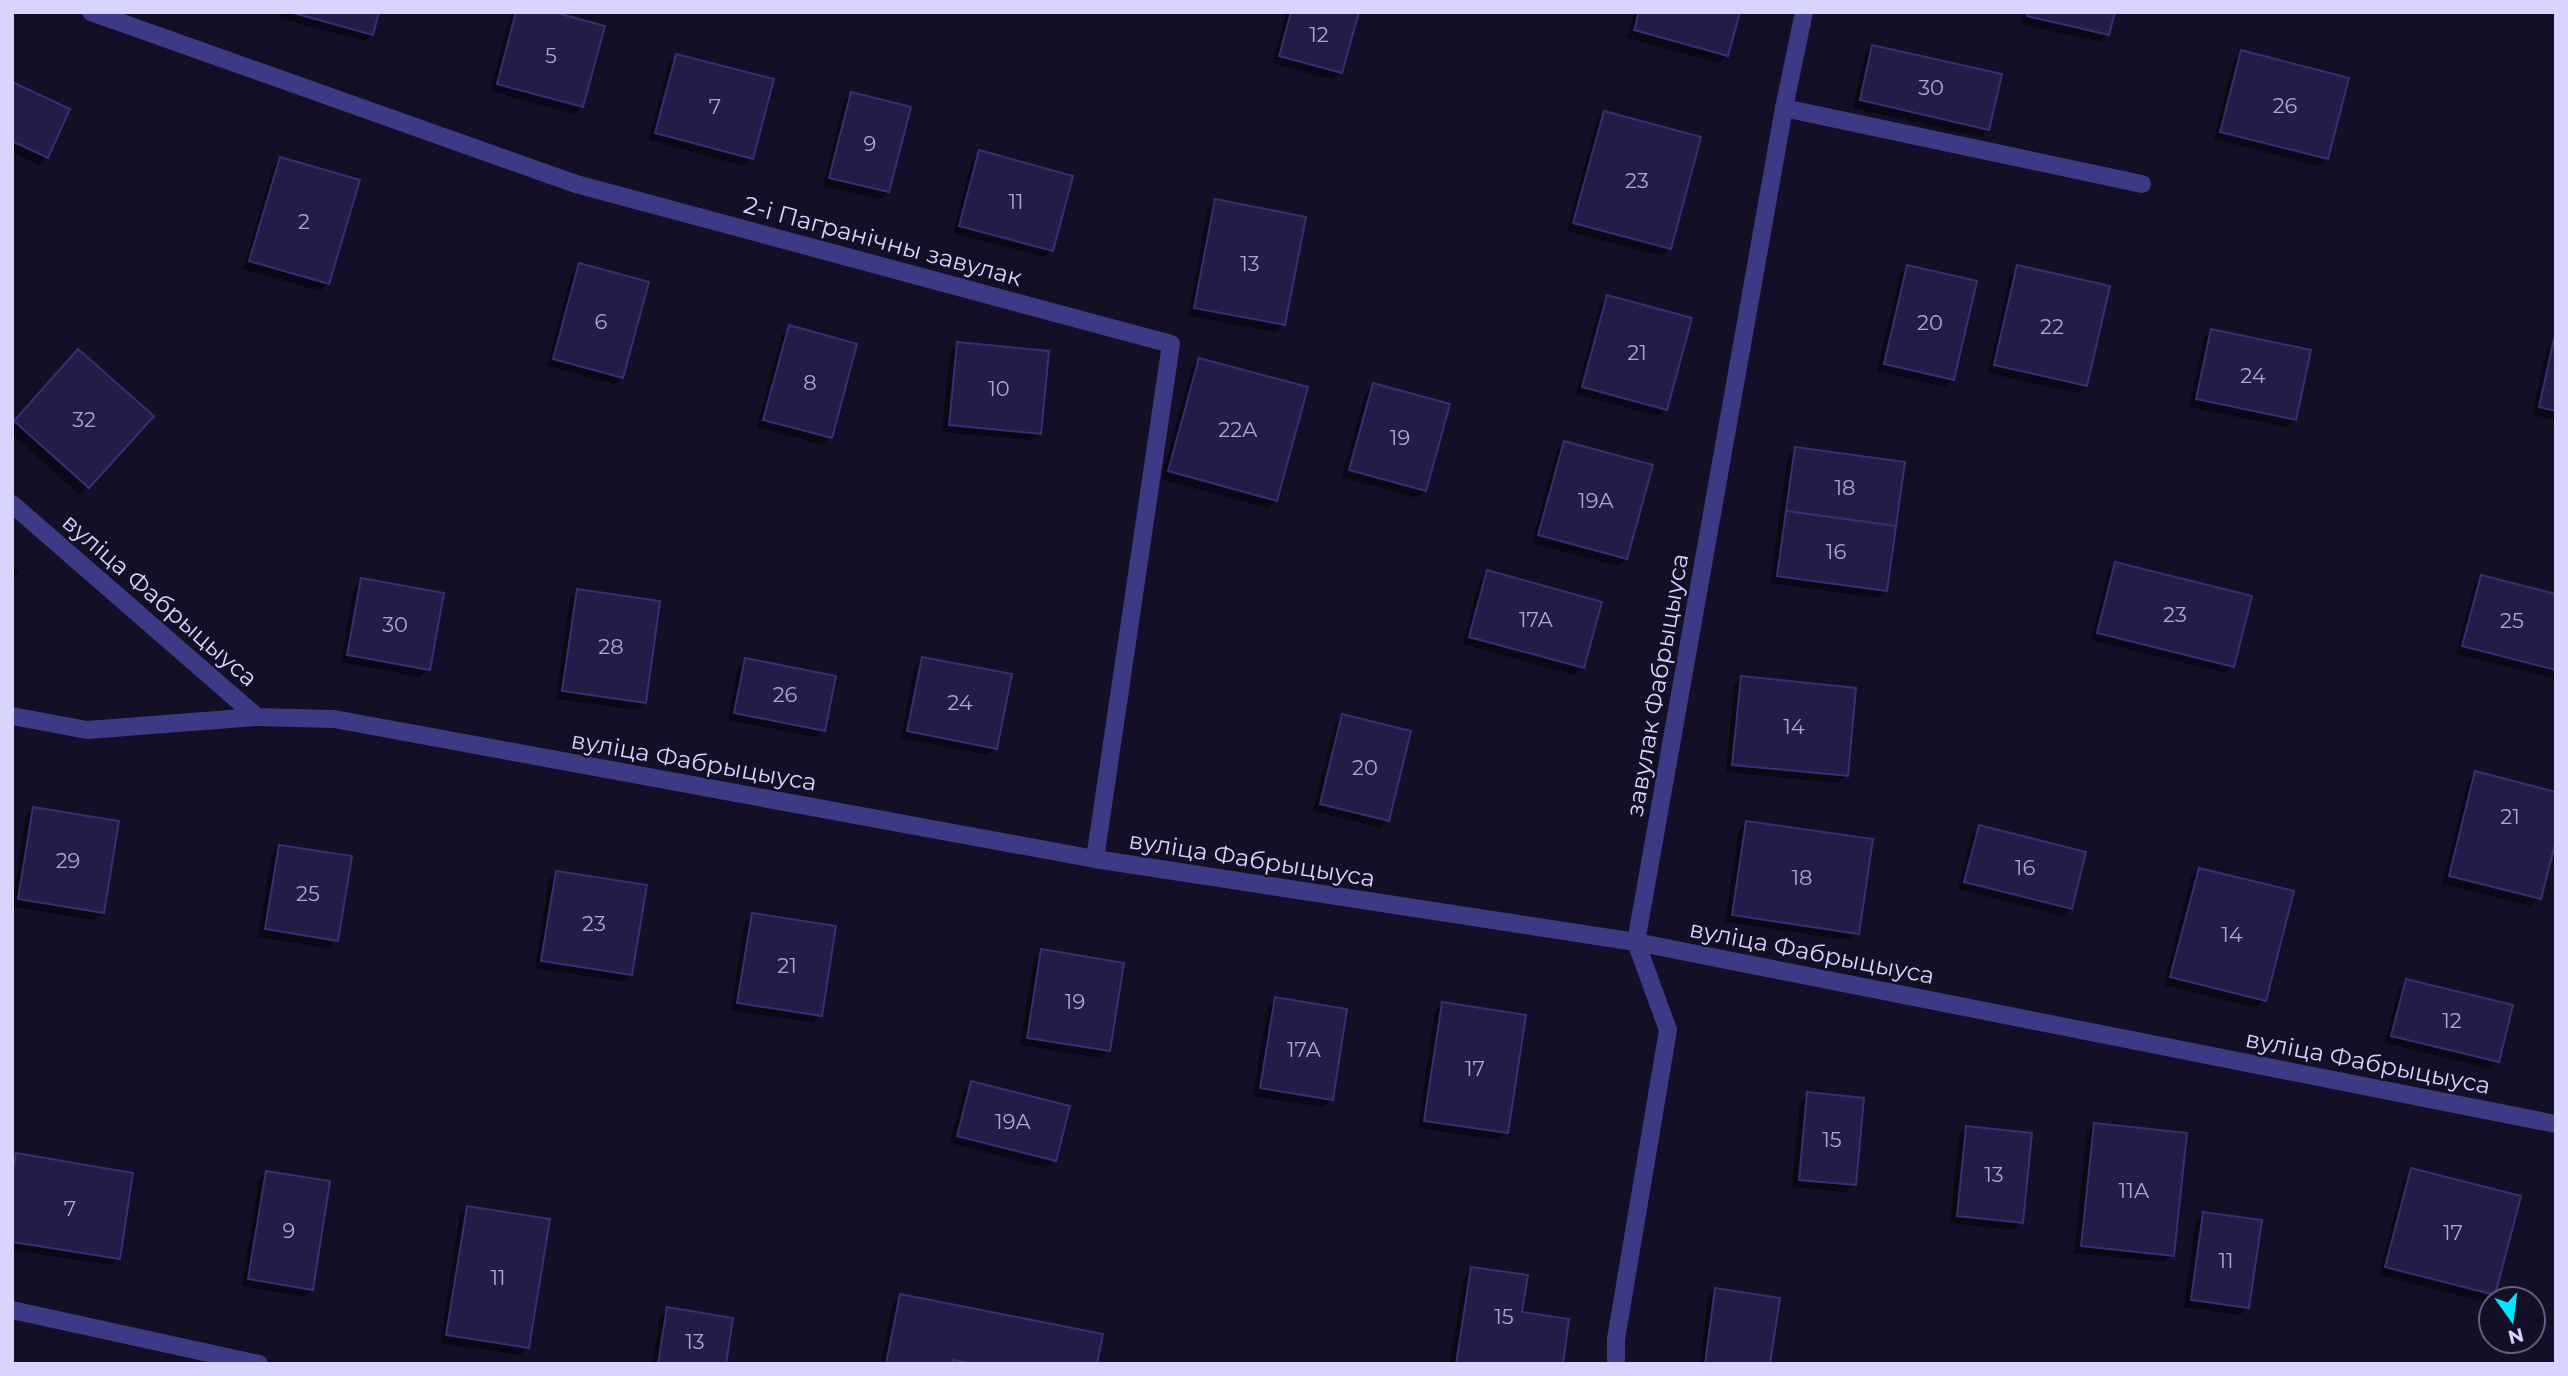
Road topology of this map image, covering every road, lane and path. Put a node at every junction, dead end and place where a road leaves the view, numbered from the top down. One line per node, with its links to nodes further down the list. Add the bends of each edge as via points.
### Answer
1 (91, 12): 8 (street, 2-і Пагранічны завулак, via 576,184 1171,344)
2 (1804, 12): 3 (street, завулак Фабрыцыуса)
3 (1784, 108): 4 (street); 9 (street, завулак Фабрыцыуса)
4 (2141, 184)
5 (12, 504): 7 (street, вуліца Фабрыцыуса)
6 (12, 716): 7 (street, via 87,730)
7 (257, 717): 8 (street, вуліца Фабрыцыуса, via 334,719)
8 (1095, 859): 9 (street, вуліца Фабрыцыуса)
9 (1636, 942): 10 (street, вуліца Фабрыцыуса); 13 (street, via 1668,1030 1616,1339)
10 (2556, 1124)
11 (12, 1310): 12 (street)
12 (259, 1364)
13 (1616, 1364)

